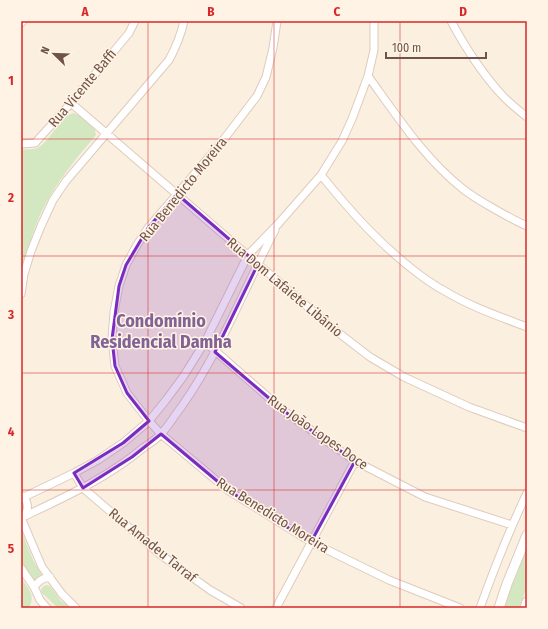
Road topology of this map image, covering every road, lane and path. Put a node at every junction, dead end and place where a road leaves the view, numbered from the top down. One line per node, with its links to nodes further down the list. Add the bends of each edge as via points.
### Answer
1 (135, 21): 7 (street, Rua Vicente Baffi, via 130,33)
2 (184, 21): 9 (street, via 182,32 169,60)
3 (277, 21): 12 (street, Rua Benedicto Moreira, via 266,77 257,96)
4 (374, 21): 6 (street, via 374,50)
5 (451, 21): 8 (street, via 478,66 502,95)
6 (368, 76): 11 (street, via 342,141); 14 (street, via 405,128 440,167 484,203)
7 (70, 103): 9 (street, Rua Dom Lafaiete Libânio); 10 (street, Rua Vicente Baffi, via 35,143)
8 (527, 117)
9 (106, 132): 12 (street, Rua Dom Lafaiete Libânio); 17 (street, via 53,200 31,251)
10 (21, 144)
11 (321, 175): 13 (street); 18 (street, via 381,243 408,266 441,290)
12 (177, 194): 15 (street, Rua Dom Lafaiete Libânio); 21 (street, Rua Benedicto Moreira, via 148,228 126,264 114,312 112,339 115,366 127,393)
13 (279, 223): 15 (street); 16 (street)
14 (527, 226)
15 (248, 255): 16 (street, Rua Dom Lafaiete Libânio); 19 (street)
16 (258, 264): 20 (street); 22 (street, Rua Dom Lafaiete Libânio, via 370,357 404,378)
17 (21, 294)
18 (527, 327)
19 (205, 342): 20 (street, Rua João Lopes Doce); 21 (street, via 183,377)
20 (215, 352): 23 (street, via 194,389); 24 (street, Rua João Lopes Doce, via 284,411)
21 (149, 421): 23 (street, Rua Benedicto Moreira); 25 (street, via 124,443)
22 (527, 428)
23 (162, 434): 26 (street, via 105,476); 32 (street, Rua Benedicto Moreira, via 229,491)
24 (355, 461): 30 (street, Rua João Lopes Doce, via 425,497); 32 (street)
25 (74, 473): 26 (street, Rua Amadeu Tarraf); 28 (street)
26 (83, 488): 29 (street); 39 (street, Rua Amadeu Tarraf, via 161,555 210,590)
27 (527, 493): 30 (street)
28 (22, 496): 29 (street, via 28,508)
29 (23, 519): 34 (street, via 42,567)
30 (512, 525): 42 (street)
31 (527, 535): 43 (street)
32 (312, 542): 40 (street); 41 (street, Rua Benedicto Moreira, via 389,580)
33 (21, 568): 35 (street)
34 (50, 577): 35 (street, via 40,580); 38 (street)
35 (34, 587): 37 (street)
36 (527, 602): 44 (street)
37 (46, 608)
38 (76, 608)
39 (241, 608)
40 (276, 608)
41 (460, 608)
42 (480, 608)
43 (499, 608)
44 (525, 608)

